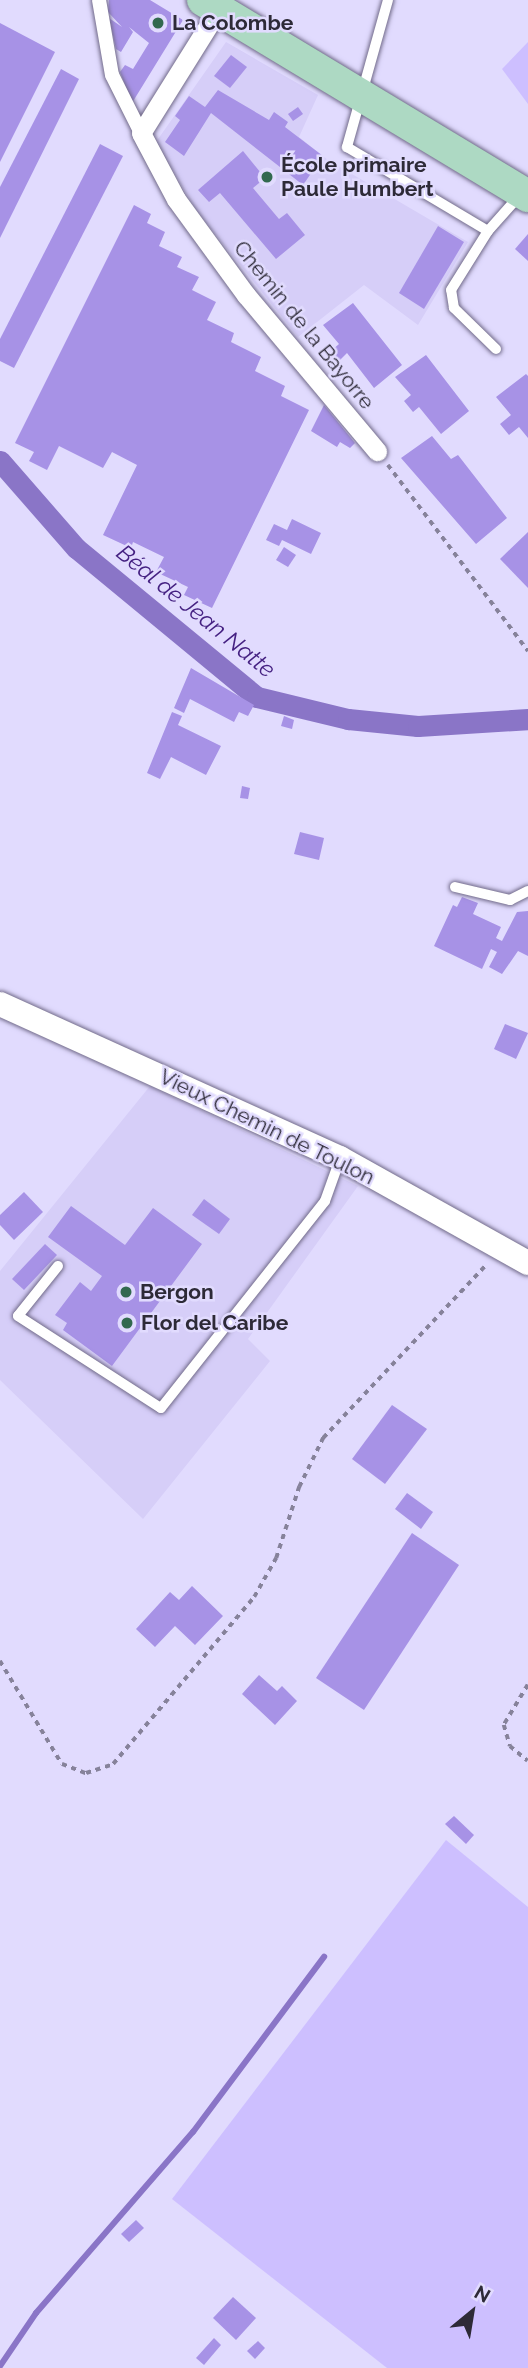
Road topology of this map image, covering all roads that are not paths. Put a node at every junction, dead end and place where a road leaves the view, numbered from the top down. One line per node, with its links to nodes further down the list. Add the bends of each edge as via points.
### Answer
1 (99, 0): 5 (street, Chemin de la Bayorre, via 112,75)
2 (388, 0): 4 (lane)
3 (211, 5): 4 (main road); 5 (street)
4 (362, 97): 6 (main road); 7 (lane, via 347,147)
5 (141, 133): 9 (street, Chemin de la Bayorre, via 176,200 238,284)
6 (525, 194): 7 (lane)
7 (488, 231): 8 (lane, via 451,290 454,308)
8 (496, 349)
9 (377, 451)
10 (455, 887): 11 (lane, via 510,900)
11 (528, 891)
12 (0, 1004): 13 (street, Vieux Chemin de Toulon)
13 (340, 1158): 14 (street, Vieux Chemin de Toulon); 15 (lane, via 325,1201 161,1408 18,1316)
14 (528, 1263)
15 (58, 1266)

